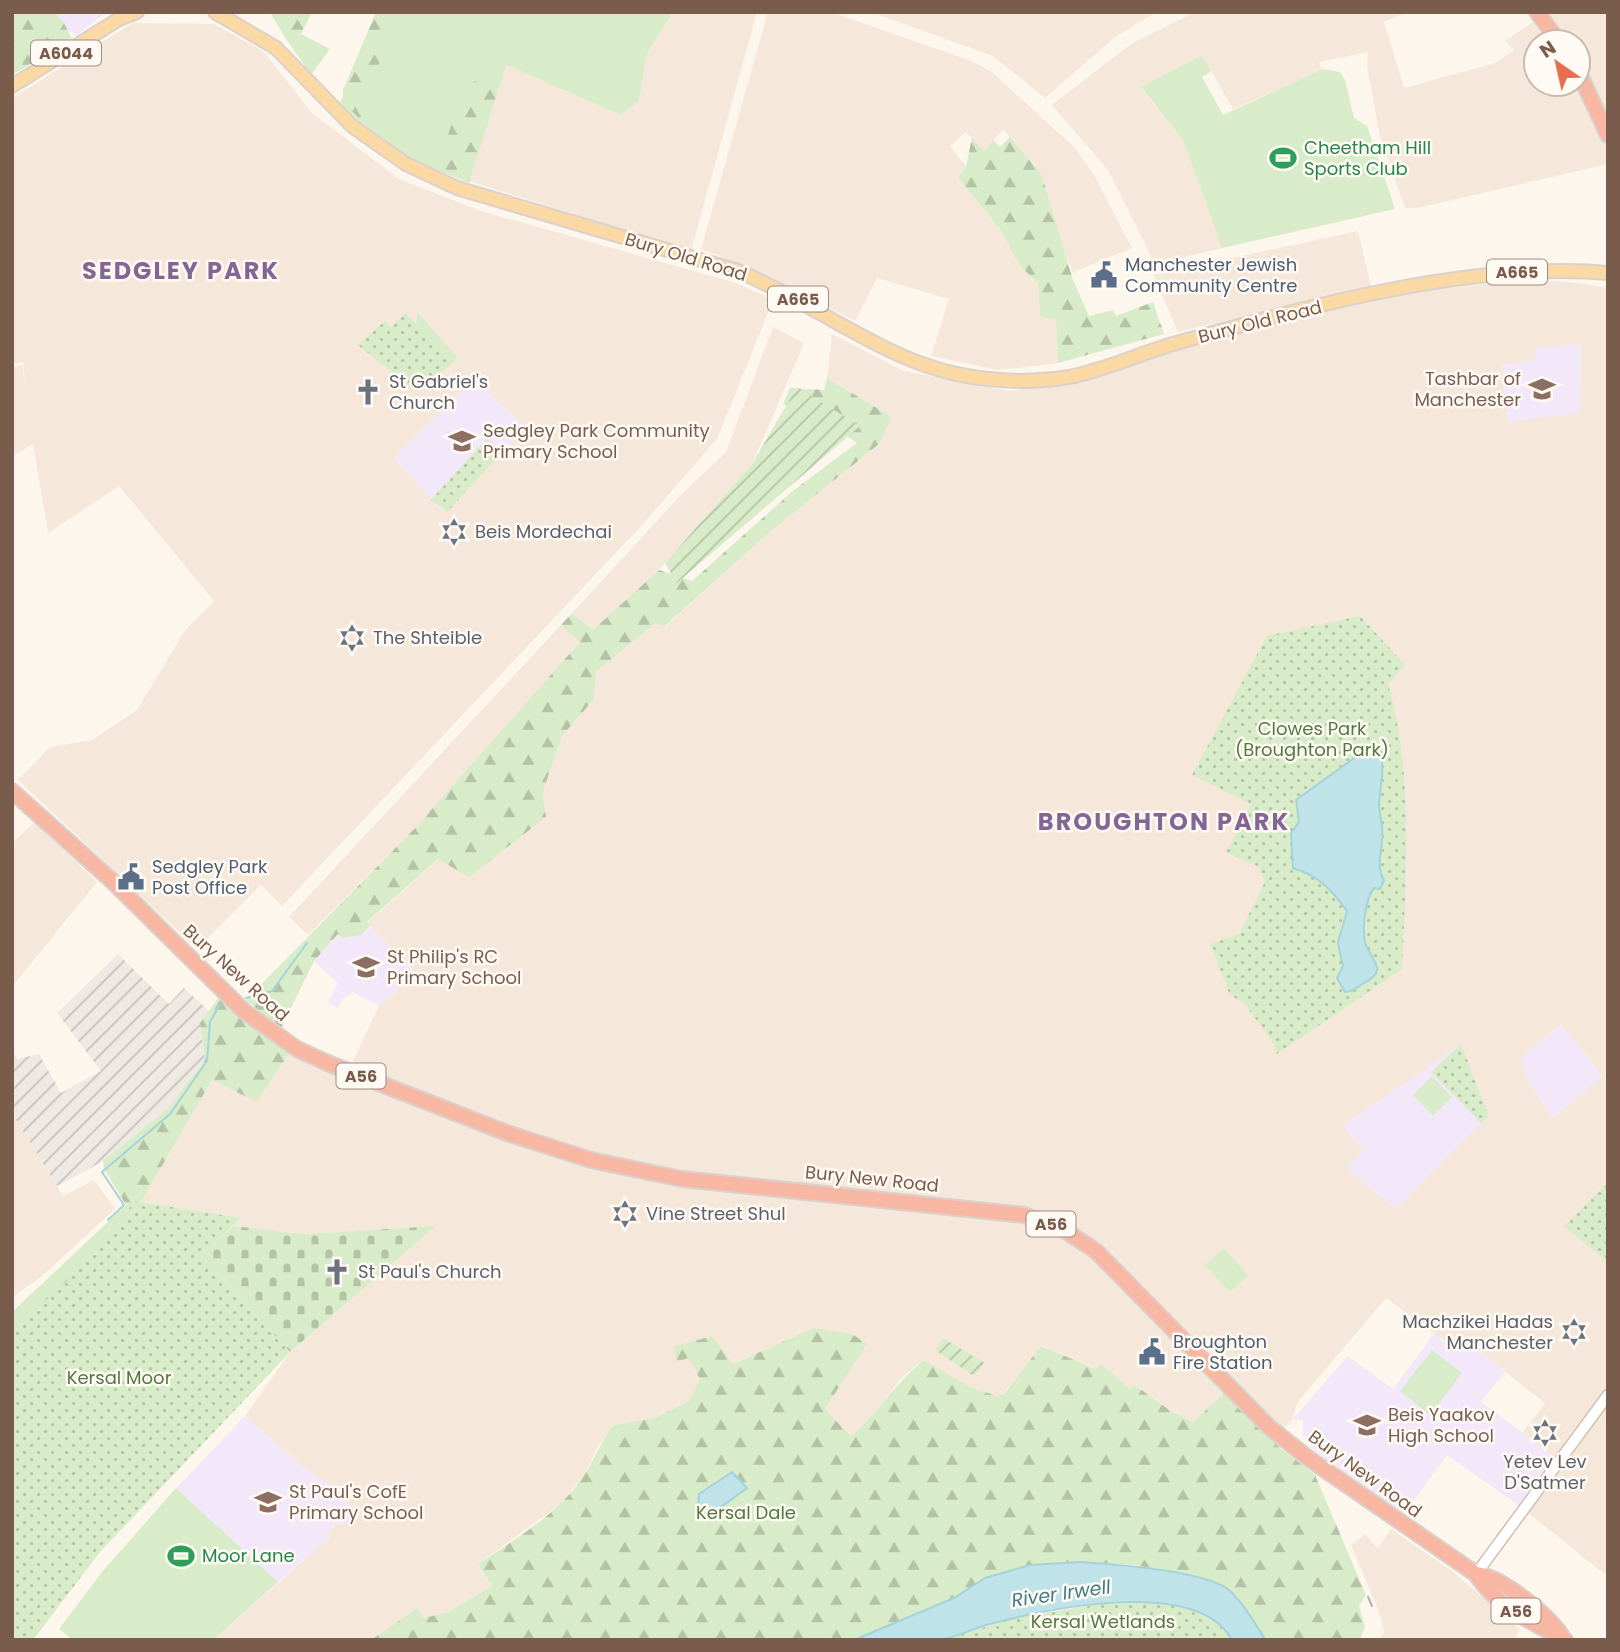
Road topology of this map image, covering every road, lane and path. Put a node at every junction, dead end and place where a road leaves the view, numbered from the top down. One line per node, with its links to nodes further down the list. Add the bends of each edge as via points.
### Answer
1 (137, 12): 4 (main road, A6044)
2 (215, 12): 9 (main road, Bury Old Road / A665, via 276,48 338,115 424,174 457,188 738,271 783,290 901,359 988,379 1069,377 1178,342 1427,285 1511,273)
3 (1537, 12): 5 (highway)
4 (121, 16): 6 (main road, A6044)
5 (1549, 28)
6 (12, 86)
7 (1591, 98): 8 (highway)
8 (1608, 135)
9 (1608, 273)
10 (12, 791): 12 (highway, Bury New Road / A56, via 110,879 244,1011 279,1038 330,1065 591,1160 682,1179 1024,1214 1064,1230 1096,1251 1269,1427)
11 (1608, 1395): 12 (street)
12 (1476, 1574): 13 (highway, A56, via 1513,1592 1555,1625)
13 (1564, 1639)

